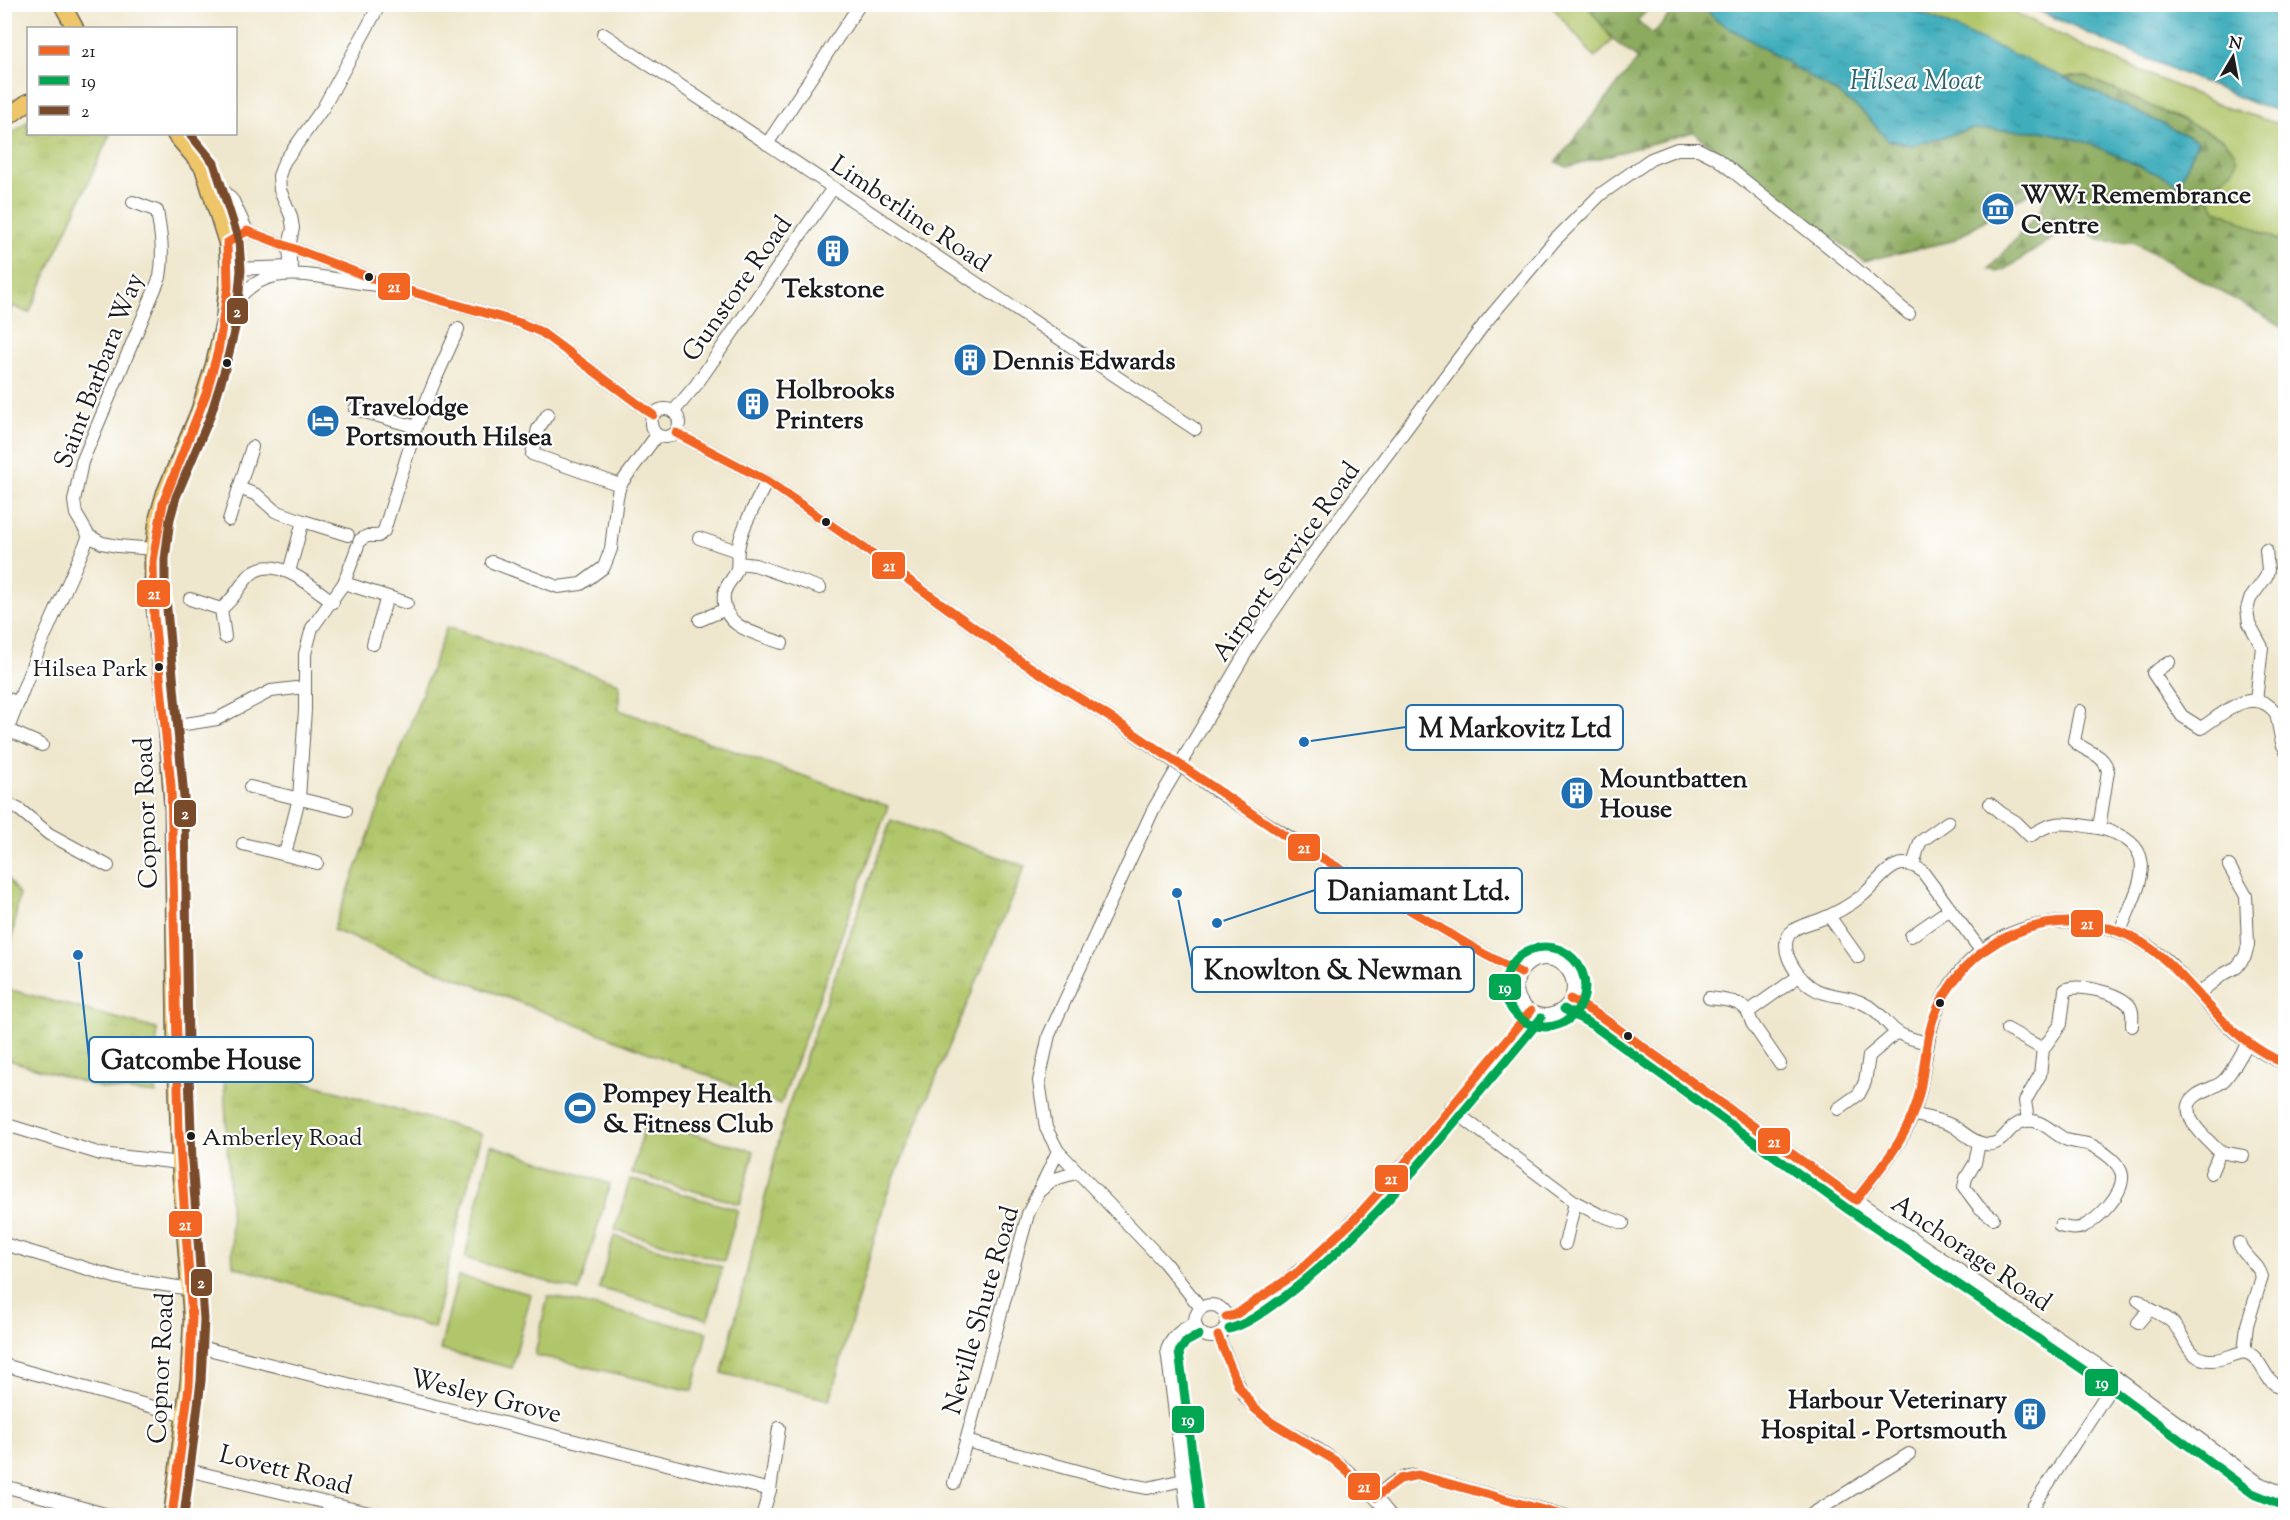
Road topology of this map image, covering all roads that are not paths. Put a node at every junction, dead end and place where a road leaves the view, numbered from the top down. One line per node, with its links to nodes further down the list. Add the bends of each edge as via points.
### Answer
1 (380, 4): 16 (street, via 323,108 284,162 279,176 293,228)
2 (860, 4): 10 (street)
3 (63, 7): 4 (main road); 5 (main road)
4 (67, 27)
5 (74, 27)
6 (603, 34): 10 (street, Limberline Road)
7 (27, 103): 8 (main road)
8 (4, 120)
9 (176, 135): 11 (main road, Copnor Road)
10 (767, 144): 12 (street, Limberline Road)
11 (203, 167): 14 (street, via 233,201); 15 (main road, Copnor Road)
12 (833, 188): 24 (street, Gunstore Road); 28 (street, Limberline Road)
13 (133, 202): 38 (street, Saint Barbara Way, via 157,211 163,261 155,291 82,462 74,501 76,514)
14 (247, 231): 15 (street); 16 (street)
15 (227, 243): 17 (main road, Copnor Road)
16 (289, 247): 18 (street); 19 (street)
17 (229, 269): 18 (street); 21 (main road, Copnor Road)
18 (290, 270): 19 (street); 21 (street, via 264,278 245,291)
19 (392, 286): 26 (street, via 541,332)
20 (1909, 314): 107 (street, Airport Service Road, via 1716,158 1698,149 1677,149 1651,159 1601,194 1555,240 1485,323 1313,554 1254,639 1153,810 1049,1035 1039,1082 1046,1128)
21 (225, 323): 40 (main road, Copnor Road, via 199,412 165,493)
22 (458, 329): 27 (street)
23 (355, 409): 27 (street)
24 (674, 412): 26 (street, via 662,410); 29 (street, via 680,423)
25 (548, 414): 33 (street, via 538,429 532,454)
26 (653, 415): 30 (street, via 651,427)
27 (416, 427): 45 (street, via 384,531 378,537 360,540)
28 (1195, 429)
29 (675, 433): 30 (street, via 667,438); 32 (street)
30 (657, 435): 33 (street)
31 (252, 447): 34 (street)
32 (767, 481): 42 (street, via 741,537); 86 (street, bridge, via 1018,660 1215,790 1322,858)
33 (620, 485): 43 (street, via 611,549 604,567 581,584 558,587)
34 (239, 488): 35 (street); 36 (street, via 257,495 274,511)
35 (230, 520)
36 (303, 521): 37 (street); 44 (street)
37 (348, 535)
38 (89, 536): 40 (street, via 102,543); 61 (street)
39 (699, 538): 42 (street)
40 (154, 549): 63 (main road, Copnor Road, via 153,588)
41 (2266, 550): 60 (street, via 2266,577 2247,609 2249,623 2262,647)
42 (738, 557): 46 (street); 52 (street, via 736,572 724,595)
43 (492, 562)
44 (289, 572): 49 (street); 51 (street, via 265,567 255,570 234,599)
45 (344, 583): 47 (street); 49 (street)
46 (820, 588)
47 (387, 597): 50 (street); 56 (street)
48 (190, 599): 51 (street)
49 (333, 602): 58 (street, via 312,628 305,654)
50 (407, 603)
51 (221, 609): 54 (street)
52 (726, 609): 53 (street); 55 (street, via 730,619 741,628)
53 (700, 620)
54 (225, 637)
55 (782, 643)
56 (373, 644)
57 (2169, 662): 60 (street, via 2153,673 2182,716 2201,728 2237,703)
58 (305, 687): 63 (street, via 271,692 217,719); 68 (street)
59 (4, 697): 61 (street)
60 (2256, 701): 66 (street, via 2276,713)
61 (18, 703): 64 (street)
62 (2080, 711): 73 (street, via 2074,741 2099,756 2108,771)
63 (167, 727): 110 (main road, Copnor Road, via 173,810)
64 (6, 735): 65 (street)
65 (42, 745)
66 (2286, 751)
67 (250, 787): 68 (street)
68 (299, 798): 71 (street); 75 (street)
69 (4, 802): 77 (street, via 58,840)
70 (1990, 804): 73 (street, via 2030,836 2052,824)
71 (346, 810)
72 (1948, 822): 78 (street, via 1920,842)
73 (2099, 828): 82 (street, via 2128,839 2141,859 2140,882)
74 (243, 844): 75 (street)
75 (285, 854): 76 (street)
76 (317, 863)
77 (108, 866)
78 (1913, 866): 80 (street, via 1922,871); 81 (street, via 1893,867 1860,897)
79 (2229, 866): 88 (street, via 2246,896 2248,945 2237,966)
80 (1950, 909): 83 (street); 84 (street)
81 (1829, 916): 85 (street); 87 (street, via 1797,928 1786,939 1788,957)
82 (2120, 931): 84 (street, via 2084,923 2038,925 2000,939); 88 (street, via 2159,953)
83 (1911, 936)
84 (1982, 952): 96 (street, via 1948,990)
85 (1858, 957)
86 (1521, 973): 90 (street, via 1535,961 1544,959 1560,964 1571,976); 91 (street, via 1519,998)
87 (1799, 976): 92 (street); 95 (street, via 1821,994 1870,1007)
88 (2199, 993): 97 (street)
89 (1709, 998): 92 (street, via 1737,1003)
90 (1570, 999): 91 (street, via 1557,1012); 114 (street, Anchorage Road, via 1600,1016)
91 (1531, 1011): 101 (street)
92 (1748, 1011): 99 (street)
93 (2132, 1026): 98 (street, via 2131,1009 2124,1001 2088,987 2068,988 2061,1024)
94 (2007, 1029): 98 (street)
95 (1897, 1032): 96 (street); 102 (street, via 1869,1056 1859,1094)
96 (1927, 1043): 103 (street)
97 (2248, 1043): 100 (street); 108 (street, via 2223,1082 2195,1096 2190,1103 2190,1115 2197,1130)
98 (2043, 1049): 104 (street, via 2040,1075 2025,1101)
99 (1780, 1064)
100 (2286, 1064)
101 (1450, 1108): 115 (street); 126 (street, via 1347,1229 1278,1289 1235,1316)
102 (1838, 1109)
103 (1913, 1114): 106 (street, via 1952,1126); 114 (street)
104 (2028, 1120): 106 (street, via 2017,1123 1998,1142); 118 (street, via 2067,1140 2090,1145 2119,1169 2121,1180 2116,1195 2102,1215 2081,1228)
105 (4, 1124): 110 (street, via 101,1154)
106 (1979, 1143): 116 (street, via 1964,1187)
107 (1058, 1151): 111 (street, Airport Service Road); 113 (street, Neville Shute Road)
108 (2220, 1152): 109 (street); 112 (street)
109 (2243, 1156)
110 (180, 1163): 122 (main road, Copnor Road)
111 (1078, 1172): 113 (street, Neville Shute Road, via 1052,1180); 124 (street, Airport Service Road, via 1164,1262)
112 (2211, 1173)
113 (1039, 1192): 137 (street, Neville Shute Road, via 1028,1214)
114 (1856, 1200): 133 (street, Anchorage Road)
115 (1575, 1202): 117 (street); 121 (street)
116 (1993, 1218)
117 (1623, 1223)
118 (2060, 1226)
119 (2239, 1243): 131 (street, via 2262,1277 2247,1325)
120 (4, 1244): 122 (street, via 118,1278)
121 (1565, 1244)
122 (191, 1289): 130 (main road, Copnor Road)
123 (2138, 1300): 125 (street)
124 (1201, 1308): 126 (street, via 1218,1307); 128 (street)
125 (2150, 1309): 127 (street); 131 (street, via 2172,1322 2187,1348 2199,1358 2219,1360)
126 (1226, 1317): 129 (street, via 1226,1326)
127 (2138, 1323)
128 (1194, 1324): 129 (street, via 1203,1336); 140 (street, via 1182,1329 1167,1350)
129 (1218, 1336): 146 (street, via 1236,1381 1256,1409 1347,1469)
130 (192, 1345): 135 (main road, Copnor Road); 144 (street, Wesley Grove)
131 (2244, 1352): 134 (street, via 2257,1360 2274,1385)
132 (4, 1365): 135 (street)
133 (2117, 1378): 142 (street, Anchorage Road); 156 (street)
134 (2286, 1388)
135 (185, 1416): 139 (main road, Copnor Road)
136 (779, 1428): 144 (street)
137 (966, 1441): 140 (street, Neville Shute Road, via 1148,1488); 141 (street, Neville Shute Road)
138 (1909, 1454): 155 (street)
139 (179, 1468): 149 (main road, Copnor Road); 150 (street, Lovett Road)
140 (1183, 1480): 152 (street)
141 (954, 1483)
142 (2259, 1483): 145 (street, Anchorage Road); 157 (street, Anchorage Road)
143 (4, 1486): 147 (street)
144 (770, 1490): 151 (street)
145 (2286, 1494)
146 (1376, 1497): 153 (street); 154 (street, via 1394,1481 1418,1475)
147 (82, 1511): 148 (street)
148 (112, 1515)
149 (172, 1515)
150 (382, 1515)
151 (762, 1515)
152 (1188, 1515)
153 (1391, 1515)
154 (1567, 1515)
155 (1809, 1515)
156 (2027, 1515)
157 (2286, 1515)

